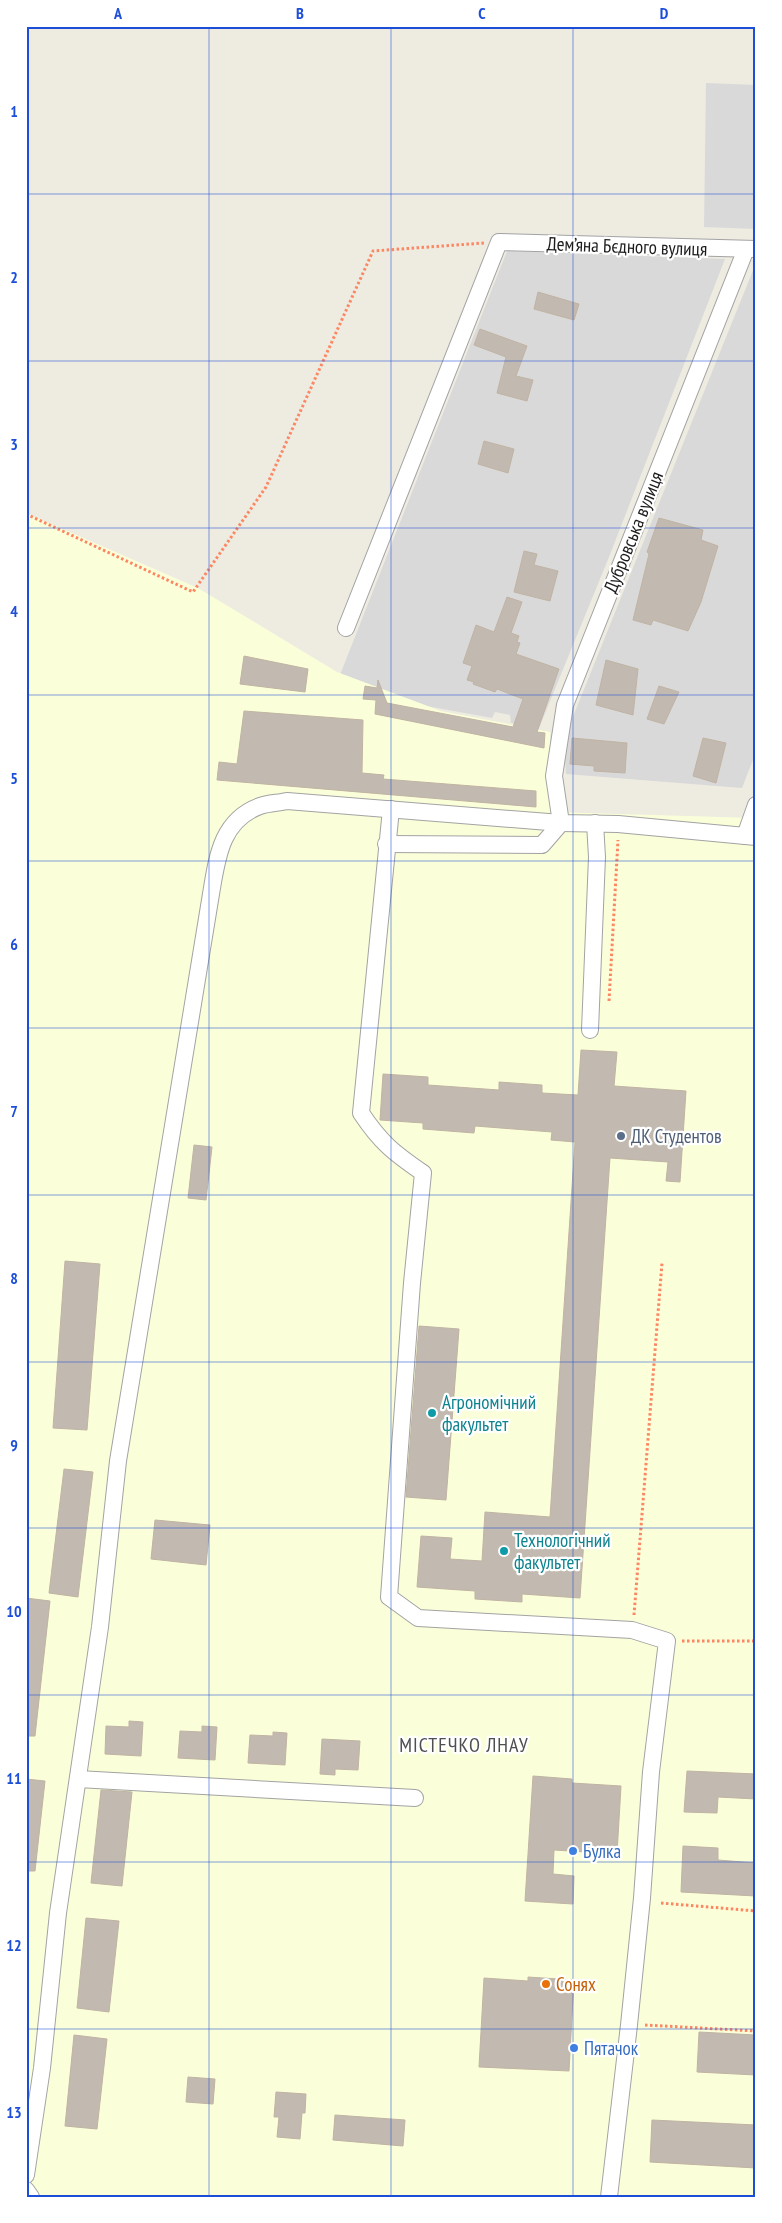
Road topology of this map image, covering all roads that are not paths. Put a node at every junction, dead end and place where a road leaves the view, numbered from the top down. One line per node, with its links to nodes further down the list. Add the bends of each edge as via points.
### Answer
1 (751, 249): 2 (street, Дем’яна Бєдного вулиця, via 499,242); 5 (street, Дубровська вулиця, via 565,705 554,776)
2 (346, 628)
3 (756, 806): 7 (street)
4 (391, 809): 5 (street); 8 (street); 10 (street, via 287,801 260,806 234,820 219,851 118,1461 100,1627)
5 (561, 823): 6 (street); 8 (street, via 542,845)
6 (595, 823): 7 (street); 9 (street, via 597,856)
7 (750, 836)
8 (386, 844): 15 (street, via 361,1113 391,1152 423,1174 389,1598 418,1618 632,1630 667,1641)
9 (590, 1030)
10 (78, 1779): 11 (street); 12 (street)
11 (415, 1798)
12 (26, 2175)
13 (26, 2190): 14 (street)
14 (31, 2197)
15 (609, 2197)

